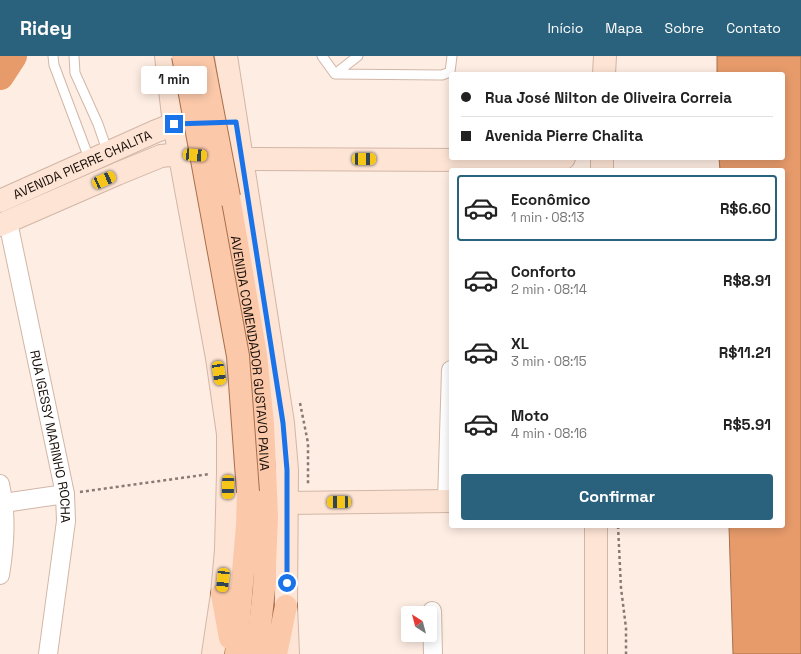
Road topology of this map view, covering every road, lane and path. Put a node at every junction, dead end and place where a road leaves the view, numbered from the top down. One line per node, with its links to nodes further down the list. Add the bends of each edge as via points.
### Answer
1 (53, 56): 18 (lane, via 54,65)
2 (74, 56): 18 (lane, via 76,73 98,124)
3 (166, 56): 16 (street)
4 (183, 56): 26 (main road, AVENIDA COMENDADOR GUSTAVO PAIVA, bridge, via 238,356)
5 (202, 56): 26 (main road, AVENIDA COMENDADOR GUSTAVO PAIVA, bridge, via 256,355 263,424)
6 (226, 56): 15 (street)
7 (322, 56): 14 (lane)
8 (358, 56): 14 (lane)
9 (452, 56): 12 (lane)
10 (604, 56): 13 (street)
11 (449, 72): 14 (lane, via 442,75)
12 (450, 72)
13 (604, 72)
14 (335, 74)
15 (236, 122): 16 (street, AVENIDA PIERRE CHALITA); 19 (street)
16 (174, 124): 17 (street); 18 (street, AVENIDA PIERRE CHALITA)
17 (180, 154): 19 (street, AVENIDA PIERRE CHALITA); 21 (street, AVENIDA PIERRE CHALITA, via 161,156); 24 (street, via 217,358 228,434)
18 (99, 157): 21 (street); 22 (street, AVENIDA PIERRE CHALITA)
19 (242, 159): 20 (street, AVENIDA PIERRE CHALITA); 29 (street, via 283,423)
20 (449, 160)
21 (117, 174): 23 (street, AVENIDA PIERRE CHALITA)
22 (0, 201)
23 (4, 224): 27 (street, RUA IGESSY MARINHO ROCHA)
24 (228, 472): 27 (path); 34 (street)
25 (0, 484): 30 (street)
26 (257, 492): 40 (main road, AVENIDA COMENDADOR GUSTAVO PAIVA, via 248,526); 41 (main road, AVENIDA COMENDADOR GUSTAVO PAIVA, via 267,517 264,588)
27 (64, 494): 30 (street); 37 (street, RUA IGESSY MARINHO ROCHA, via 66,521)
28 (449, 501): 29 (street)
29 (287, 502): 35 (street)
30 (4, 503): 33 (street, via 4,551)
31 (596, 528): 45 (street)
32 (618, 528): 46 (path)
33 (0, 575)
34 (222, 594): 38 (street); 39 (main road)
35 (286, 606): 42 (main road); 43 (street)
36 (433, 642): 44 (street)
37 (48, 654)
38 (214, 654)
39 (232, 654)
40 (236, 654)
41 (257, 654)
42 (276, 654)
43 (288, 654)
44 (433, 654)
45 (596, 654)
46 (626, 654)

